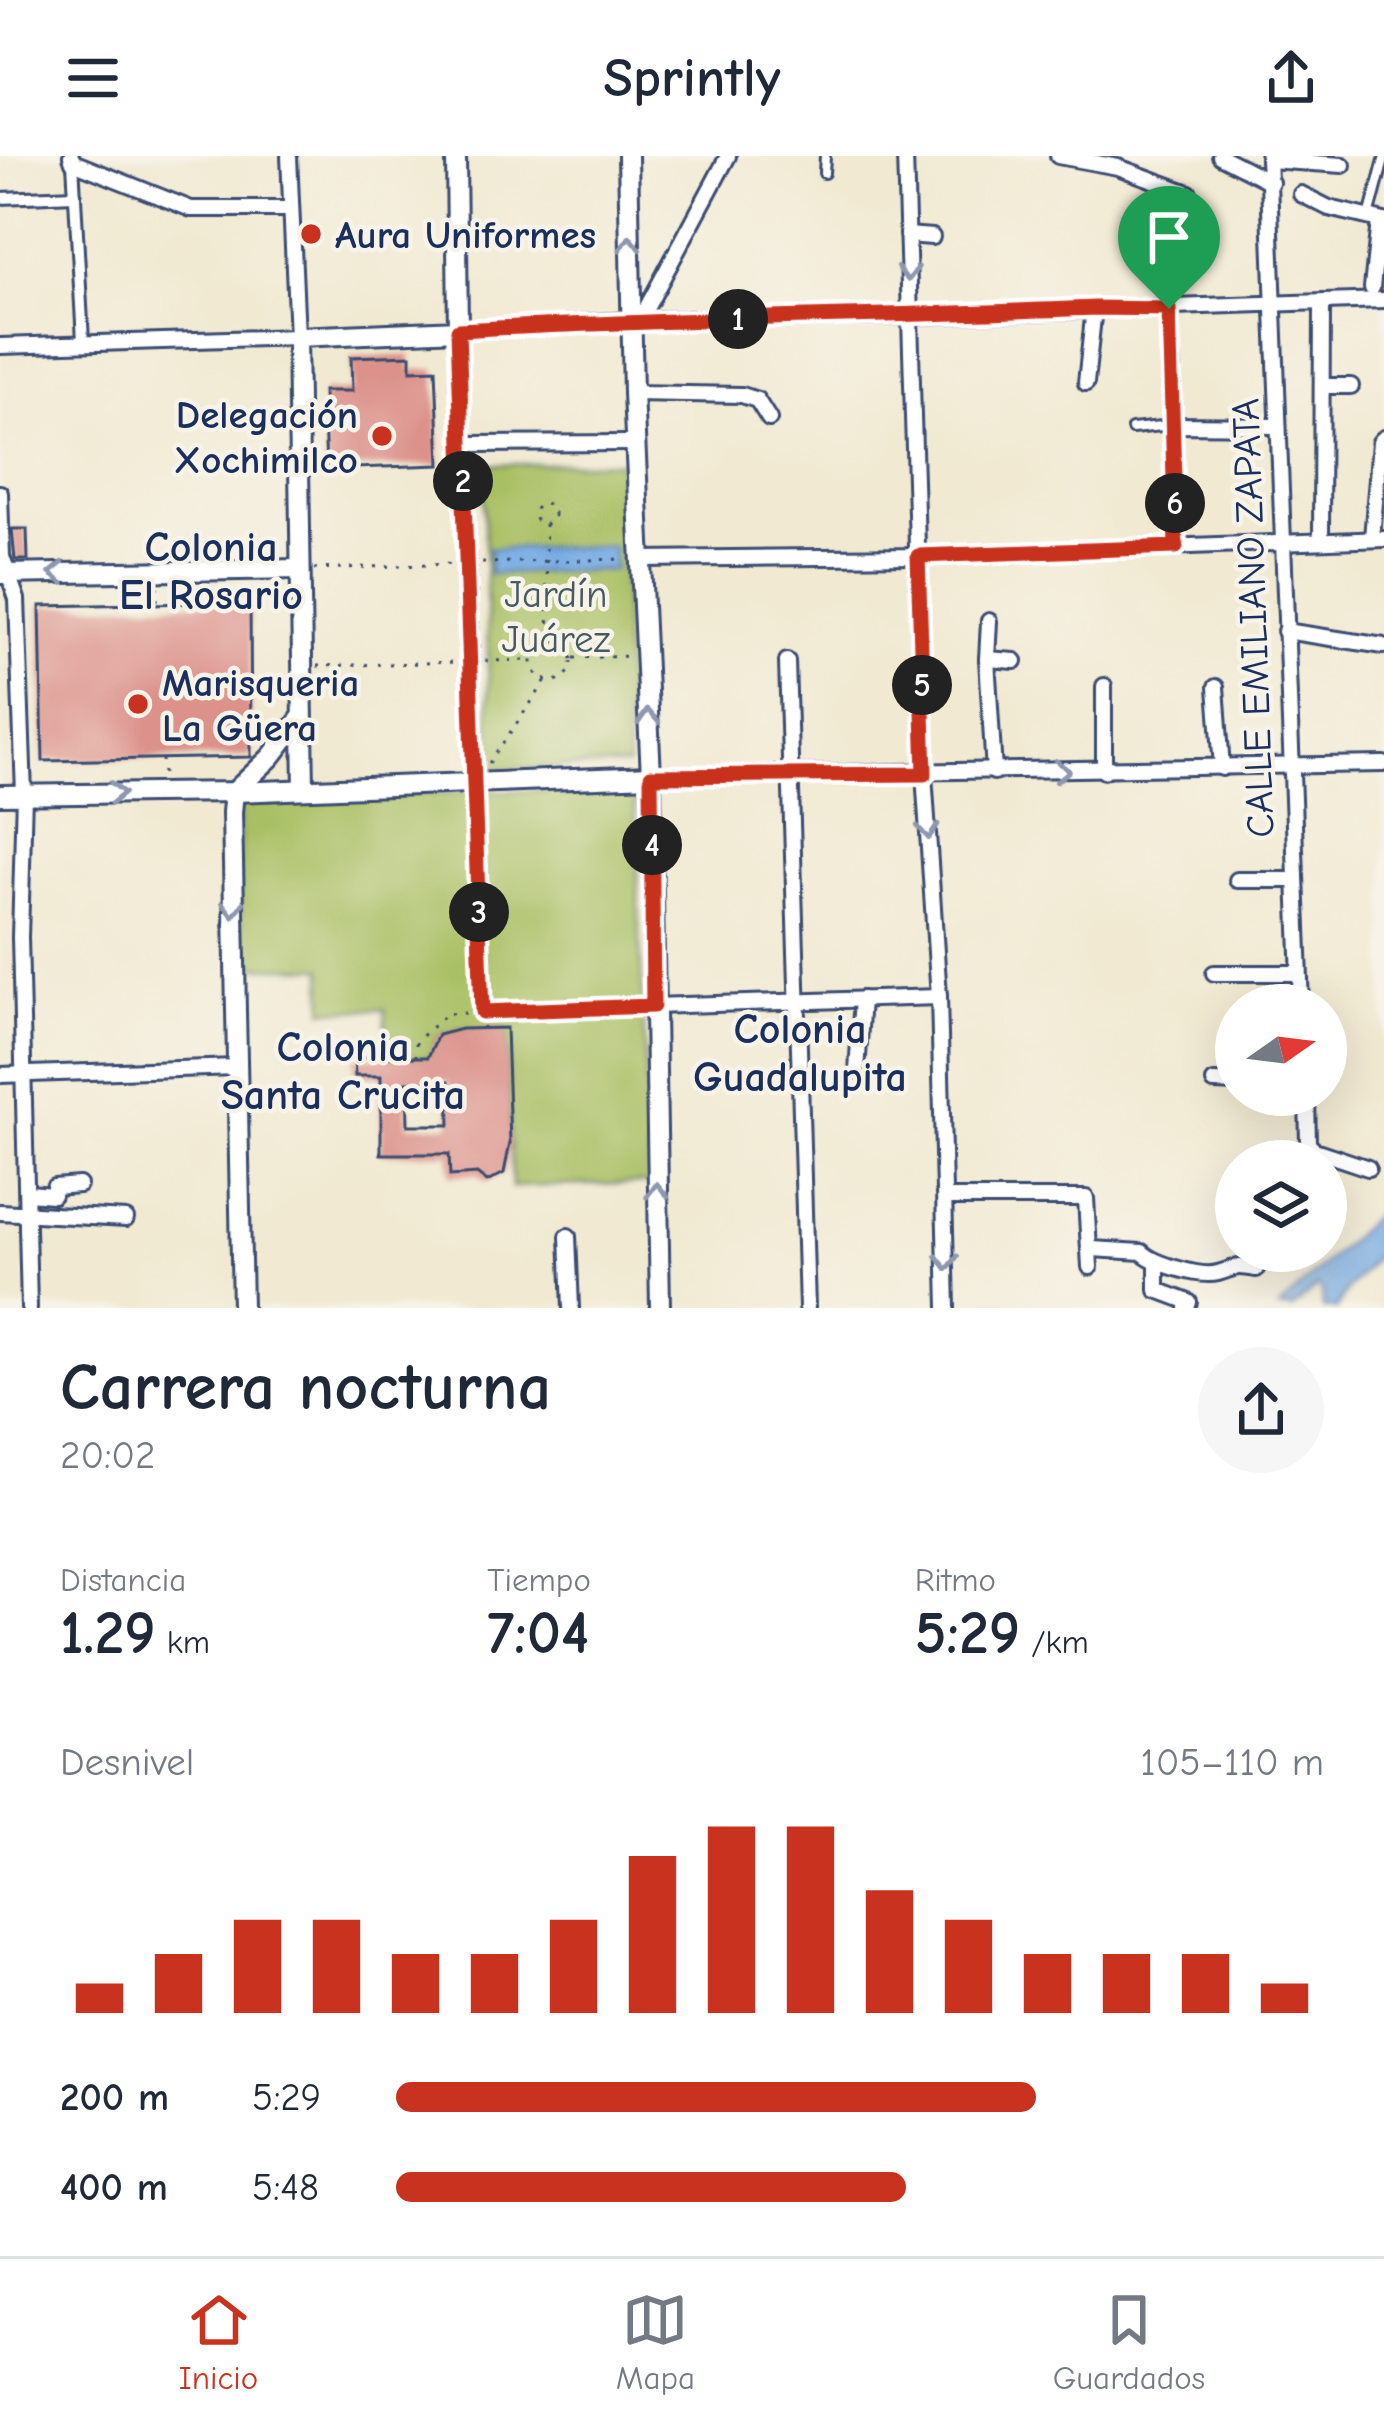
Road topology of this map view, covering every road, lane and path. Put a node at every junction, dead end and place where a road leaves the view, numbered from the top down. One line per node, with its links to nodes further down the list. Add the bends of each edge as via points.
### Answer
1 (289, 156): 19 (street)
2 (456, 156): 31 (street)
3 (628, 156): 30 (street, one-way to 3)
4 (728, 156): 30 (street)
5 (825, 156): 13 (lane)
6 (904, 156): 21 (street)
7 (1058, 156): 15 (street)
8 (1220, 156): 14 (street)
9 (1268, 158): 12 (street); 14 (street, CALLE EMILIANO ZAPATA)
10 (72, 159): 17 (street); 19 (street, via 191,209)
11 (1384, 160): 20 (lane)
12 (1343, 165)
13 (824, 173)
14 (1271, 182): 25 (street, CALLE EMILIANO ZAPATA)
15 (1189, 193)
16 (1301, 194): 20 (street)
17 (74, 195): 18 (street); 33 (street)
18 (0, 198)
19 (291, 209): 32 (street)
20 (1377, 220): 23 (street)
21 (908, 236): 22 (street); 29 (street, one-way to 29)
22 (932, 237)
23 (1372, 288)
24 (1384, 300): 26 (street)
25 (1275, 304): 26 (street); 28 (street); 41 (street, CALLE EMILIANO ZAPATA)
26 (1322, 304): 36 (street)
27 (1094, 308): 28 (street); 29 (street); 35 (street)
28 (1169, 309): 40 (street)
29 (910, 316): 30 (street); 52 (street)
30 (636, 320): 31 (street); 38 (street)
31 (458, 330): 32 (street); 44 (street)
32 (297, 337): 33 (street); 54 (street)
33 (83, 341): 34 (street)
34 (0, 346)
35 (1086, 383)
36 (1322, 386): 37 (street); 49 (street)
37 (1351, 386)
38 (633, 393): 39 (street, via 742,395); 45 (street)
39 (770, 419)
40 (1172, 425): 41 (street); 42 (lane); 51 (street)
41 (1278, 426): 50 (street, CALLE EMILIANO ZAPATA)
42 (1132, 429)
43 (1384, 438): 48 (street)
44 (461, 443): 45 (street); 66 (street)
45 (635, 443): 53 (street)
46 (0, 493): 55 (street)
47 (544, 524): 58 (path)
48 (1378, 538): 49 (street)
49 (1322, 539): 50 (street)
50 (1282, 541): 51 (street); 57 (street, CALLE EMILIANO ZAPATA)
51 (1176, 547): 52 (street)
52 (918, 556): 53 (street); 77 (street)
53 (640, 559): 60 (street)
54 (300, 569): 55 (street, one-way to 55); 67 (street)
55 (5, 574): 83 (street, via 17,599)
56 (989, 621): 62 (street)
57 (1285, 631): 59 (street); 73 (street, CALLE EMILIANO ZAPATA)
58 (550, 640): 61 (path); 63 (path)
59 (1384, 646)
60 (645, 656): 61 (path); 78 (street, one-way to 60)
61 (572, 658): 68 (path, via 566,676)
62 (987, 659): 65 (street); 76 (street)
63 (532, 660): 66 (path); 68 (path)
64 (787, 661): 79 (street)
65 (1015, 661)
66 (470, 662): 67 (path); 80 (street)
67 (301, 667): 71 (street)
68 (547, 681): 80 (path)
69 (1104, 686): 75 (street)
70 (1216, 687): 74 (street)
71 (301, 718): 81 (street); 82 (street)
72 (1384, 764): 73 (street)
73 (1290, 767): 74 (street); 86 (street, CALLE EMILIANO ZAPATA)
74 (1222, 768): 75 (street)
75 (1104, 770): 76 (street, one-way to 75)
76 (994, 772): 77 (street)
77 (925, 774): 79 (street); 92 (street, one-way to 92)
78 (651, 776): 79 (street); 80 (street); 95 (street)
79 (791, 777): 94 (street)
80 (475, 783): 81 (street); 96 (path)
81 (304, 789): 82 (street)
82 (234, 792): 83 (street, one-way to 82); 99 (street, one-way to 99)
83 (24, 794): 84 (street); 88 (street)
84 (0, 796)
85 (1237, 880): 86 (street)
86 (1294, 880): 90 (street, CALLE EMILIANO ZAPATA)
87 (0, 936): 88 (street)
88 (20, 937): 102 (street)
89 (1214, 973): 90 (street)
90 (1298, 973): 91 (street, CALLE EMILIANO ZAPATA)
91 (1299, 984)
92 (939, 997): 93 (street); 107 (street)
93 (862, 999): 94 (street); 100 (street)
94 (799, 1002): 95 (street); 120 (street)
95 (653, 1006): 96 (path); 119 (street, one-way to 95)
96 (482, 1012): 97 (path); 98 (path, via 446,1014 416,1042)
97 (483, 1029)
98 (416, 1057)
99 (238, 1067): 102 (street); 117 (street)
100 (857, 1071)
101 (0, 1075): 102 (street)
102 (23, 1075): 106 (street)
103 (1307, 1116): 104 (street, via 1314,1150)
104 (1368, 1168)
105 (79, 1186): 106 (street)
106 (28, 1193): 109 (street)
107 (946, 1198): 112 (street, via 1086,1198); 121 (street, one-way to 121)
108 (0, 1212): 109 (street)
109 (27, 1213): 110 (street); 116 (street)
110 (126, 1219)
111 (568, 1236): 118 (street)
112 (1092, 1249): 113 (street, via 1142,1252); 114 (street)
113 (1157, 1263): 115 (street); 122 (street, via 1157,1290 1189,1302)
114 (1090, 1267)
115 (1218, 1272)
116 (29, 1308)
117 (242, 1308)
118 (571, 1308)
119 (660, 1308)
120 (806, 1308)
121 (947, 1308)
122 (1187, 1308)

